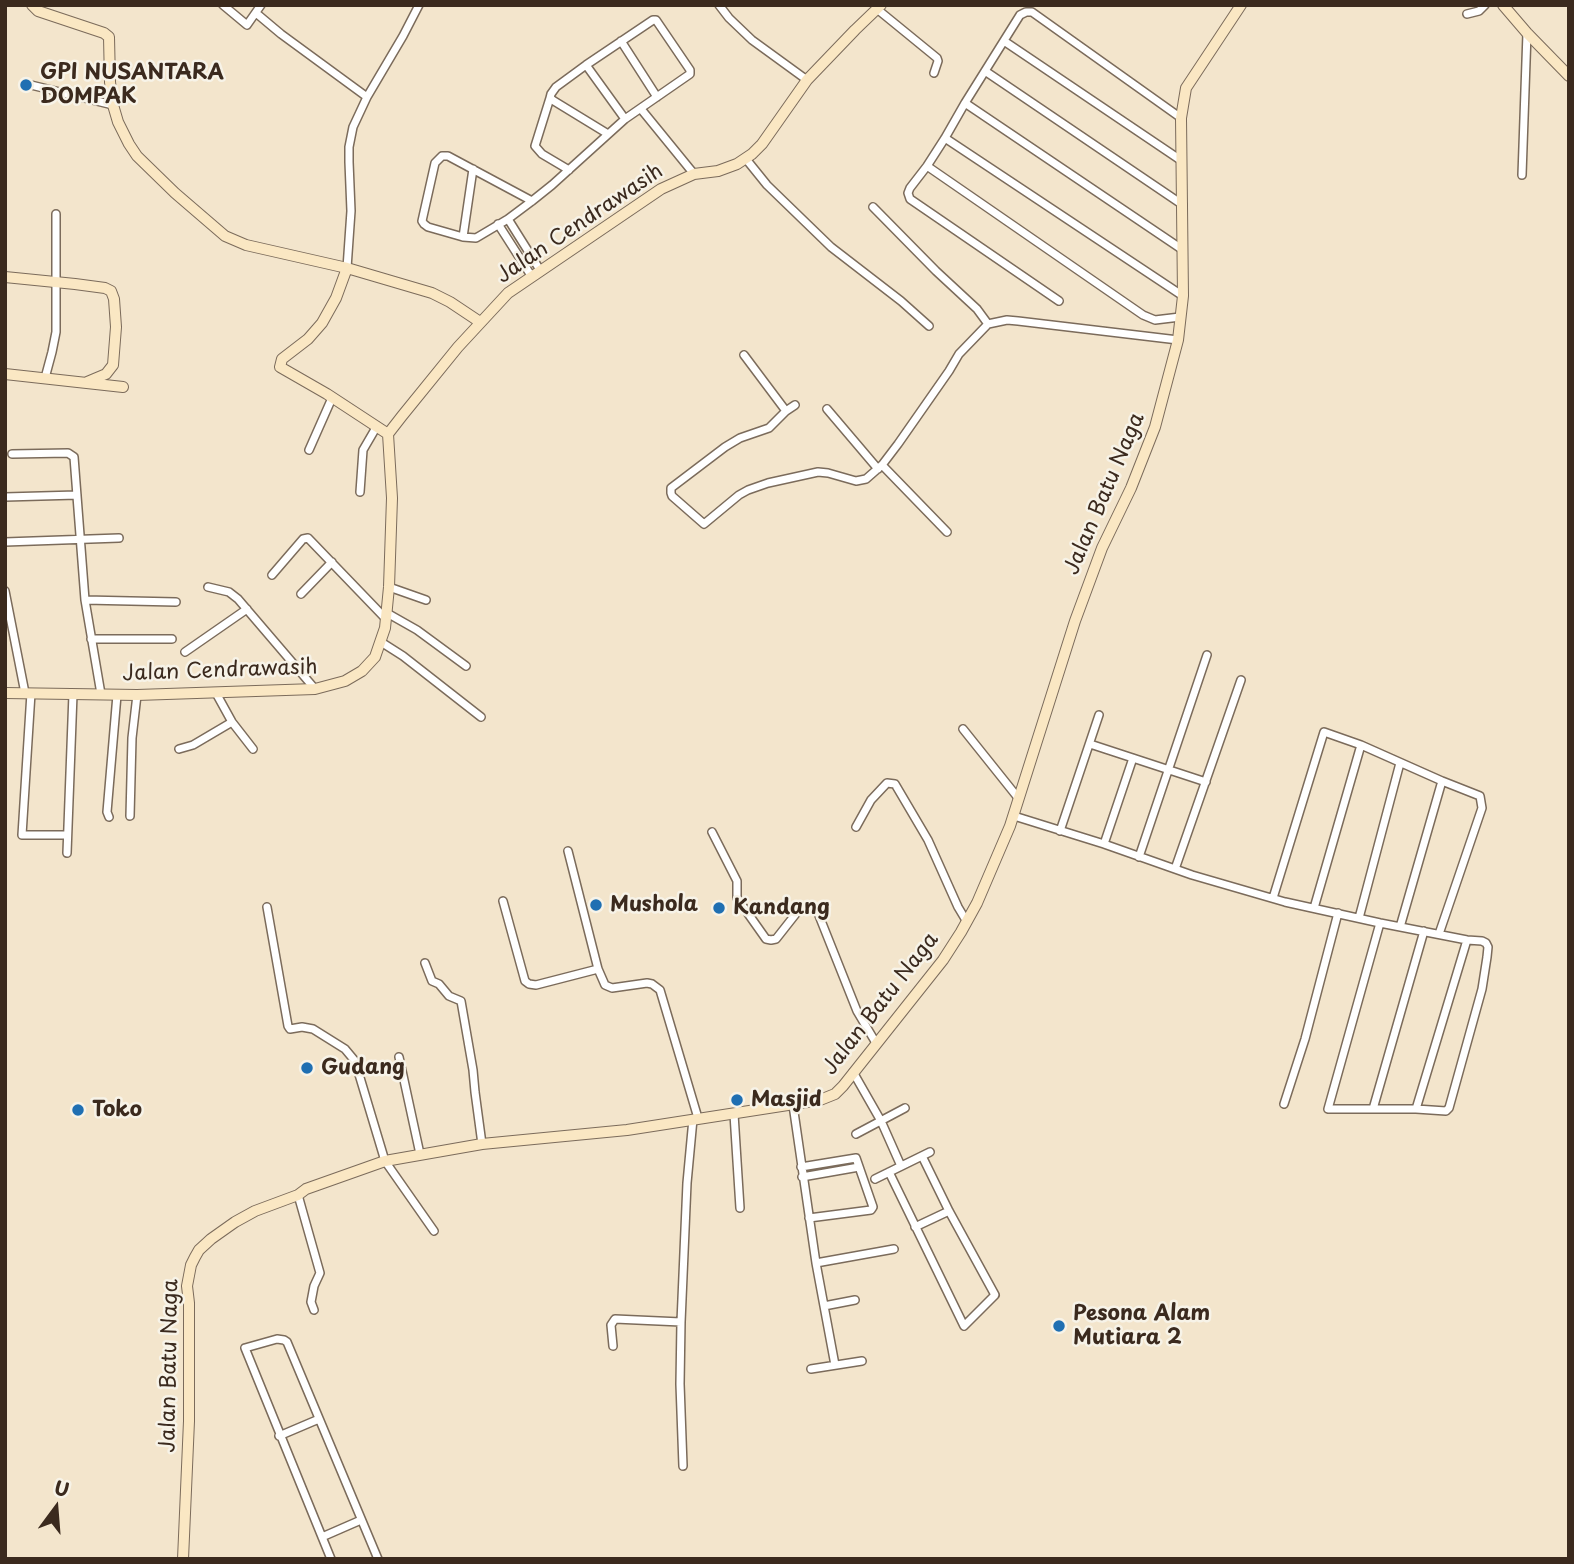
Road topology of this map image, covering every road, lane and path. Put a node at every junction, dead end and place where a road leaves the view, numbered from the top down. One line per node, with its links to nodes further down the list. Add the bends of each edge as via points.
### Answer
1 (32, 5): 25 (street, via 109,37)
2 (223, 5): 10 (street, via 247,25)
3 (261, 5): 10 (street)
4 (419, 5): 21 (street)
5 (719, 5): 19 (street, via 752,40)
6 (1241, 5): 27 (street, Jalan Batu Naga, via 1186,88)
7 (1485, 5): 11 (street)
8 (1503, 5): 12 (street)
9 (879, 7): 17 (street, via 937,58); 19 (street, Jalan Cendrawasih)
10 (256, 13): 21 (street)
11 (1468, 14)
12 (1527, 33): 18 (street); 37 (street)
13 (621, 41): 15 (street); 22 (street); 22 (street, via 656,20 690,70)
14 (1004, 41): 16 (street); 27 (street, via 1020,15 1032,12); 32 (street)
15 (586, 65): 23 (street, via 556,87); 28 (street)
16 (985, 71): 24 (street); 39 (street)
17 (934, 74)
18 (1569, 76)
19 (807, 80): 31 (street, Jalan Cendrawasih)
20 (31, 85): 25 (street)
21 (367, 97): 46 (street, via 349,147 351,227)
22 (657, 97): 26 (street)
23 (550, 99): 29 (street); 35 (street, via 536,148)
24 (965, 103): 30 (street); 45 (street)
25 (113, 104): 46 (street, via 137,156 225,236)
26 (641, 109): 28 (street); 36 (street)
27 (1181, 118): 32 (street, Jalan Batu Naga)
28 (625, 119): 29 (street)
29 (608, 134): 35 (street)
30 (945, 138): 33 (street); 50 (street)
31 (746, 159): 36 (street, Jalan Cendrawasih); 55 (street, via 831,247)
32 (1182, 161): 39 (street, Jalan Batu Naga)
33 (926, 166): 51 (street, via 910,188 909,199); 52 (street, via 1143,315 1154,320)
34 (473, 169): 38 (street); 44 (street); 44 (street, via 448,156 438,158 422,221)
35 (569, 170): 38 (street)
36 (694, 174): 47 (street, Jalan Cendrawasih, via 661,189)
37 (1522, 176)
38 (533, 201): 42 (street)
39 (1183, 205): 45 (street, Jalan Batu Naga)
40 (873, 207): 54 (street)
41 (56, 214): 49 (street)
42 (508, 219): 43 (street); 47 (street)
43 (498, 224): 44 (street, via 474,239); 47 (street)
44 (463, 237)
45 (1183, 250): 50 (street, Jalan Batu Naga)
46 (346, 268): 53 (street, via 432,293); 62 (street, via 322,323 279,366)
47 (536, 273): 53 (street, Jalan Cendrawasih)
48 (5, 277): 49 (street)
49 (56, 282): 59 (street, via 56,332); 60 (street, via 113,293 113,365 106,374)
50 (1183, 296): 52 (street, Jalan Batu Naga)
51 (1059, 300)
52 (1180, 317): 56 (street, Jalan Batu Naga)
53 (480, 322): 67 (street, Jalan Cendrawasih)
54 (988, 324): 56 (street, via 1007,320); 70 (street, via 959,354)
55 (929, 326)
56 (1178, 340): 117 (street, Jalan Batu Naga, via 1156,427 1074,621)
57 (744, 355): 65 (street)
58 (5, 373): 59 (street)
59 (45, 378): 60 (street)
60 (87, 382): 61 (street)
61 (123, 387)
62 (332, 398): 66 (street); 68 (street)
63 (795, 405): 65 (street)
64 (827, 409): 70 (street)
65 (786, 411): 70 (street, via 769,428 725,447 674,485 671,494 705,524 754,488 818,472 862,480)
66 (377, 426): 67 (street); 71 (street, via 363,450)
67 (388, 434): 81 (street, Jalan Cendrawasih, via 392,498)
68 (309, 450)
69 (12, 454): 72 (street, via 73,455)
70 (880, 467): 74 (street)
71 (360, 492)
72 (77, 495): 73 (street); 75 (street)
73 (5, 497)
74 (947, 532)
75 (81, 538): 76 (street); 77 (street); 84 (street)
76 (118, 538)
77 (5, 542)
78 (331, 562): 79 (street, via 305,538); 83 (street); 88 (street)
79 (272, 575)
80 (208, 587): 87 (street, via 232,594)
81 (389, 587): 85 (street); 88 (street, Jalan Cendrawasih)
82 (5, 591): 98 (street)
83 (301, 594)
84 (85, 600): 86 (street); 89 (street)
85 (426, 600)
86 (176, 602)
87 (247, 609): 92 (street); 96 (street)
88 (386, 616): 91 (street, Jalan Cendrawasih); 94 (street, via 417,630)
89 (91, 639): 90 (street); 101 (street)
90 (172, 639)
91 (381, 642): 96 (street, Jalan Cendrawasih, via 362,671); 105 (street)
92 (185, 652)
93 (1207, 655): 114 (street)
94 (466, 666)
95 (1241, 680): 115 (street)
96 (315, 689): 99 (street, Jalan Cendrawasih)
97 (5, 693): 98 (street, Jalan Cendrawasih)
98 (28, 693): 100 (street, Jalan Cendrawasih); 124 (street, via 22,835)
99 (216, 693): 103 (street, Jalan Cendrawasih); 106 (street)
100 (73, 694): 101 (street, Jalan Cendrawasih); 124 (street)
101 (100, 694): 102 (street, Jalan Cendrawasih)
102 (117, 695): 103 (street, Jalan Cendrawasih); 120 (street)
103 (137, 695): 118 (street)
104 (1100, 715): 108 (street)
105 (481, 717)
106 (232, 722): 110 (street); 111 (street)
107 (963, 729): 117 (street)
108 (1090, 744): 112 (street); 123 (street)
109 (1361, 745): 113 (street); 130 (street, via 1324,732); 133 (street)
110 (180, 749)
111 (253, 749)
112 (1133, 758): 114 (street); 125 (street)
113 (1401, 763): 116 (street); 135 (street)
114 (1168, 769): 115 (street); 128 (street)
115 (1206, 782): 129 (street)
116 (1442, 782): 138 (street); 140 (street, via 1480,796 1482,808)
117 (1019, 799): 119 (street, Jalan Batu Naga)
118 (130, 816)
119 (1014, 816): 123 (street); 136 (street, Jalan Batu Naga)
120 (109, 817)
121 (856, 827): 136 (street, via 871,800 887,783 895,784)
122 (712, 831): 144 (street, via 737,881 737,898 766,939 776,939 802,906 818,913 857,1011)
123 (1060, 831): 125 (street)
124 (67, 835): 127 (street)
125 (1104, 844): 128 (street)
126 (568, 851): 143 (street)
127 (67, 853)
128 (1139, 856): 129 (street)
129 (1175, 869): 130 (street)
130 (1273, 898): 133 (street)
131 (503, 901): 143 (street, via 524,981 529,985)
132 (267, 907): 160 (street, via 288,1027 313,1029 355,1061)
133 (1314, 908): 134 (street)
134 (1338, 913): 135 (street); 147 (street)
135 (1359, 918): 137 (street)
136 (967, 922): 144 (street, Jalan Batu Naga, via 930,978)
137 (1380, 923): 138 (street); 150 (street, via 1328,1109)
138 (1400, 927): 139 (street)
139 (1424, 931): 140 (street); 150 (street)
140 (1438, 934): 141 (street)
141 (1467, 940): 151 (street); 151 (street, via 1486,943 1488,957 1449,1108)
142 (425, 963): 156 (street, via 432,981 461,1001)
143 (598, 969): 153 (street, via 610,988 647,983 660,990)
144 (876, 1043): 146 (street, Jalan Batu Naga)
145 (399, 1057): 158 (street)
146 (853, 1072): 148 (street, Jalan Batu Naga, via 831,1096); 154 (street)
147 (1284, 1104)
148 (793, 1105): 152 (street, Jalan Batu Naga); 162 (street)
149 (905, 1108): 154 (street)
150 (1373, 1109): 151 (street)
151 (1416, 1110)
152 (734, 1114): 153 (street, Jalan Batu Naga); 168 (street)
153 (696, 1119): 156 (street, Jalan Batu Naga); 178 (street, via 687,1182)
154 (881, 1121): 155 (street); 161 (street)
155 (856, 1134)
156 (482, 1144): 158 (street, Jalan Batu Naga)
157 (930, 1152): 159 (street)
158 (420, 1154): 160 (street, Jalan Batu Naga)
159 (922, 1156): 161 (street); 169 (street)
160 (385, 1161): 167 (street, Jalan Batu Naga); 172 (street)
161 (901, 1166): 164 (street)
162 (801, 1167): 163 (street, via 856,1158); 165 (street)
163 (859, 1167): 165 (street); 170 (street, via 873,1209)
164 (889, 1172): 166 (street); 171 (street)
165 (802, 1177): 170 (street)
166 (875, 1179)
167 (298, 1195): 177 (street, via 320,1273 311,1301); 188 (street, Jalan Batu Naga, via 235,1222 199,1250 191,1265)
168 (740, 1208)
169 (949, 1212): 171 (street); 171 (street, via 995,1294 964,1326)
170 (809, 1218): 174 (street)
171 (915, 1227)
172 (435, 1231)
173 (894, 1249): 174 (street)
174 (816, 1263): 176 (street)
175 (855, 1300): 176 (street)
176 (824, 1306): 181 (street)
177 (314, 1310)
178 (681, 1322): 179 (street, via 615,1319 611,1325); 185 (street)
179 (613, 1346)
180 (862, 1360): 181 (street)
181 (835, 1365): 182 (street)
182 (811, 1369)
183 (318, 1419): 184 (street); 184 (street, via 284,1340 244,1348); 186 (street)
184 (279, 1436): 187 (street)
185 (683, 1466)
186 (361, 1520): 187 (street); 190 (street)
187 (322, 1537): 189 (street)
188 (183, 1559)
189 (331, 1559)
190 (378, 1559)

